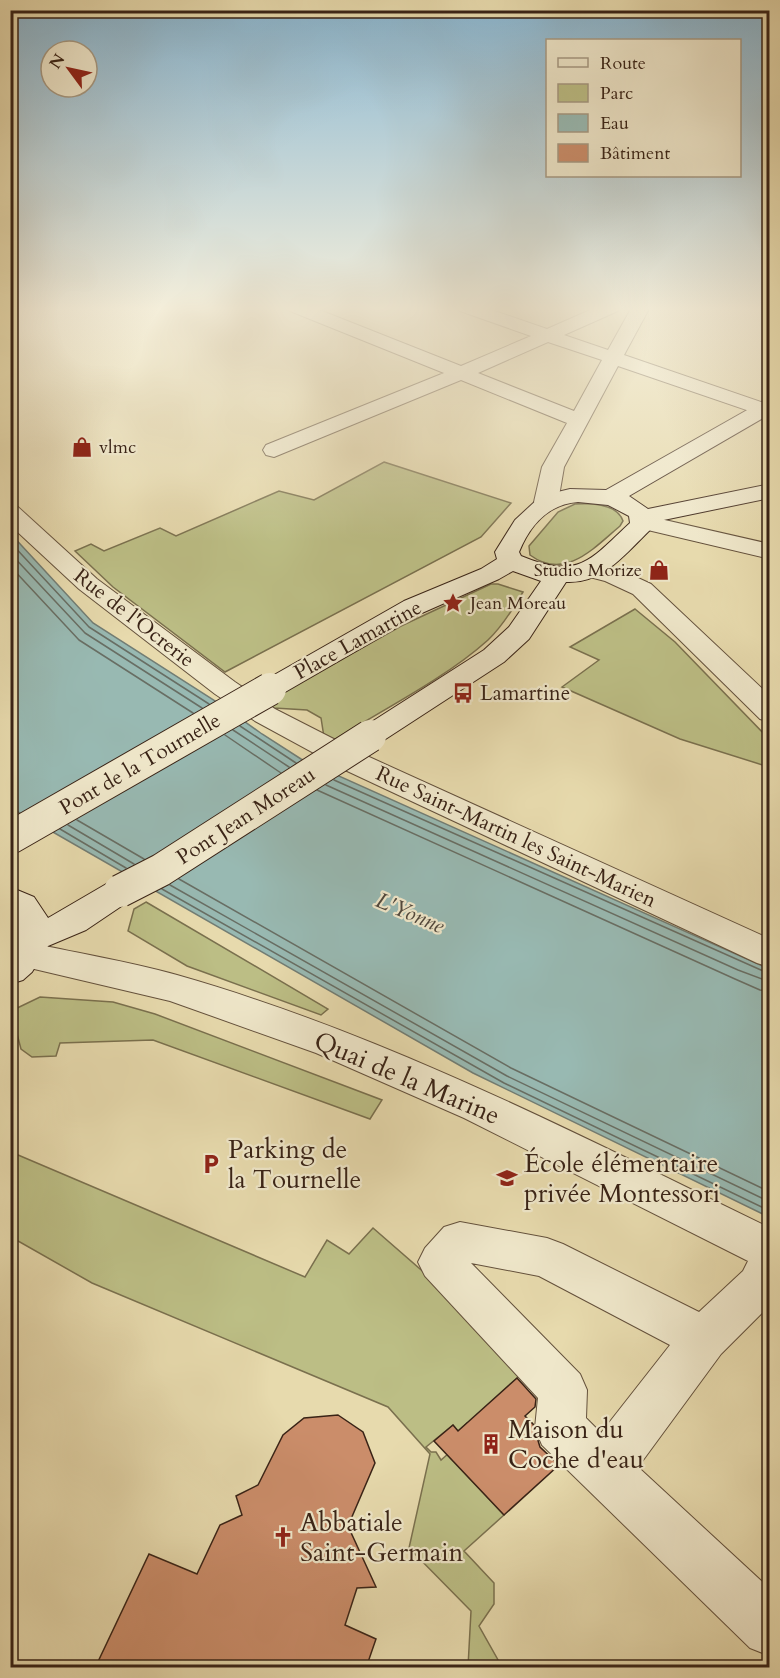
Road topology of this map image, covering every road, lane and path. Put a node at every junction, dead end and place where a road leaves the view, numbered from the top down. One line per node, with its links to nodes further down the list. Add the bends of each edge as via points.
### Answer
1 (430, 385): 7 (street)
2 (480, 385): 6 (street)
3 (598, 385): 6 (street)
4 (695, 385): 5 (street)
5 (767, 409): 11 (street)
6 (579, 420): 8 (street)
7 (274, 450)
8 (553, 467): 10 (street); 12 (street)
9 (770, 491): 13 (street)
10 (578, 495): 11 (street); 12 (street)
11 (609, 498): 15 (street, via 634,508)
12 (546, 502): 18 (street, via 510,542 507,552)
13 (709, 504): 15 (street); 16 (street, via 702,516 704,525)
14 (10, 512): 21 (street, Rue de l'Ocrerie, via 88,584 215,681)
15 (643, 519): 16 (street); 19 (street, via 638,530)
16 (733, 542): 17 (street)
17 (770, 552)
18 (511, 561): 20 (street); 21 (street, Place Lamartine, via 413,607)
19 (591, 570): 20 (street); 22 (street, via 642,589)
20 (558, 575): 26 (street, Pont Jean Moreau, bridge, via 519,633 494,656)
21 (267, 702): 23 (street, Pont de la Tournelle, bridge); 25 (street, Rue Saint-Martin les Saint-Marien, via 356,763)
22 (770, 713)
23 (10, 838)
24 (10, 899): 26 (street, via 28,912 34,924)
25 (770, 954)
26 (24, 955): 27 (street, Quai de la Marine, via 176,989 360,1054 482,1108)
27 (770, 1250)
28 (770, 1262): 29 (street, via 759,1285)
29 (704, 1339): 30 (street); 30 (street, via 547,1258 460,1241 441,1262 562,1390 560,1428)
30 (604, 1470): 31 (street)
31 (770, 1628)

